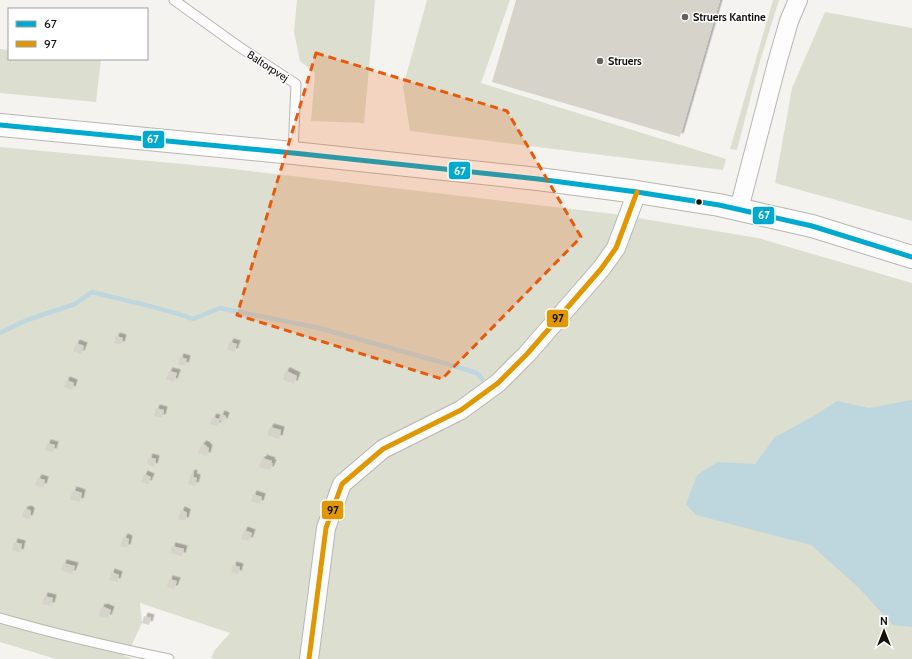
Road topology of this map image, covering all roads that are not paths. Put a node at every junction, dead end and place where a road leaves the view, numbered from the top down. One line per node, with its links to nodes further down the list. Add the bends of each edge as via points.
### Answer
1 (174, 0): 3 (lane, Baltorpvej)
2 (798, 0): 7 (street, via 776,63)
3 (184, 4): 5 (lane, Baltorpvej, via 238,46 296,84)
4 (0, 125): 5 (street)
5 (292, 153): 6 (street)
6 (637, 192): 7 (street); 11 (street, via 616,248 601,269 498,383 461,410 383,449 342,484 326,528)
7 (739, 209): 8 (street, via 812,226)
8 (912, 256)
9 (0, 618): 10 (lane, via 115,648)
10 (169, 659)
11 (309, 659)

